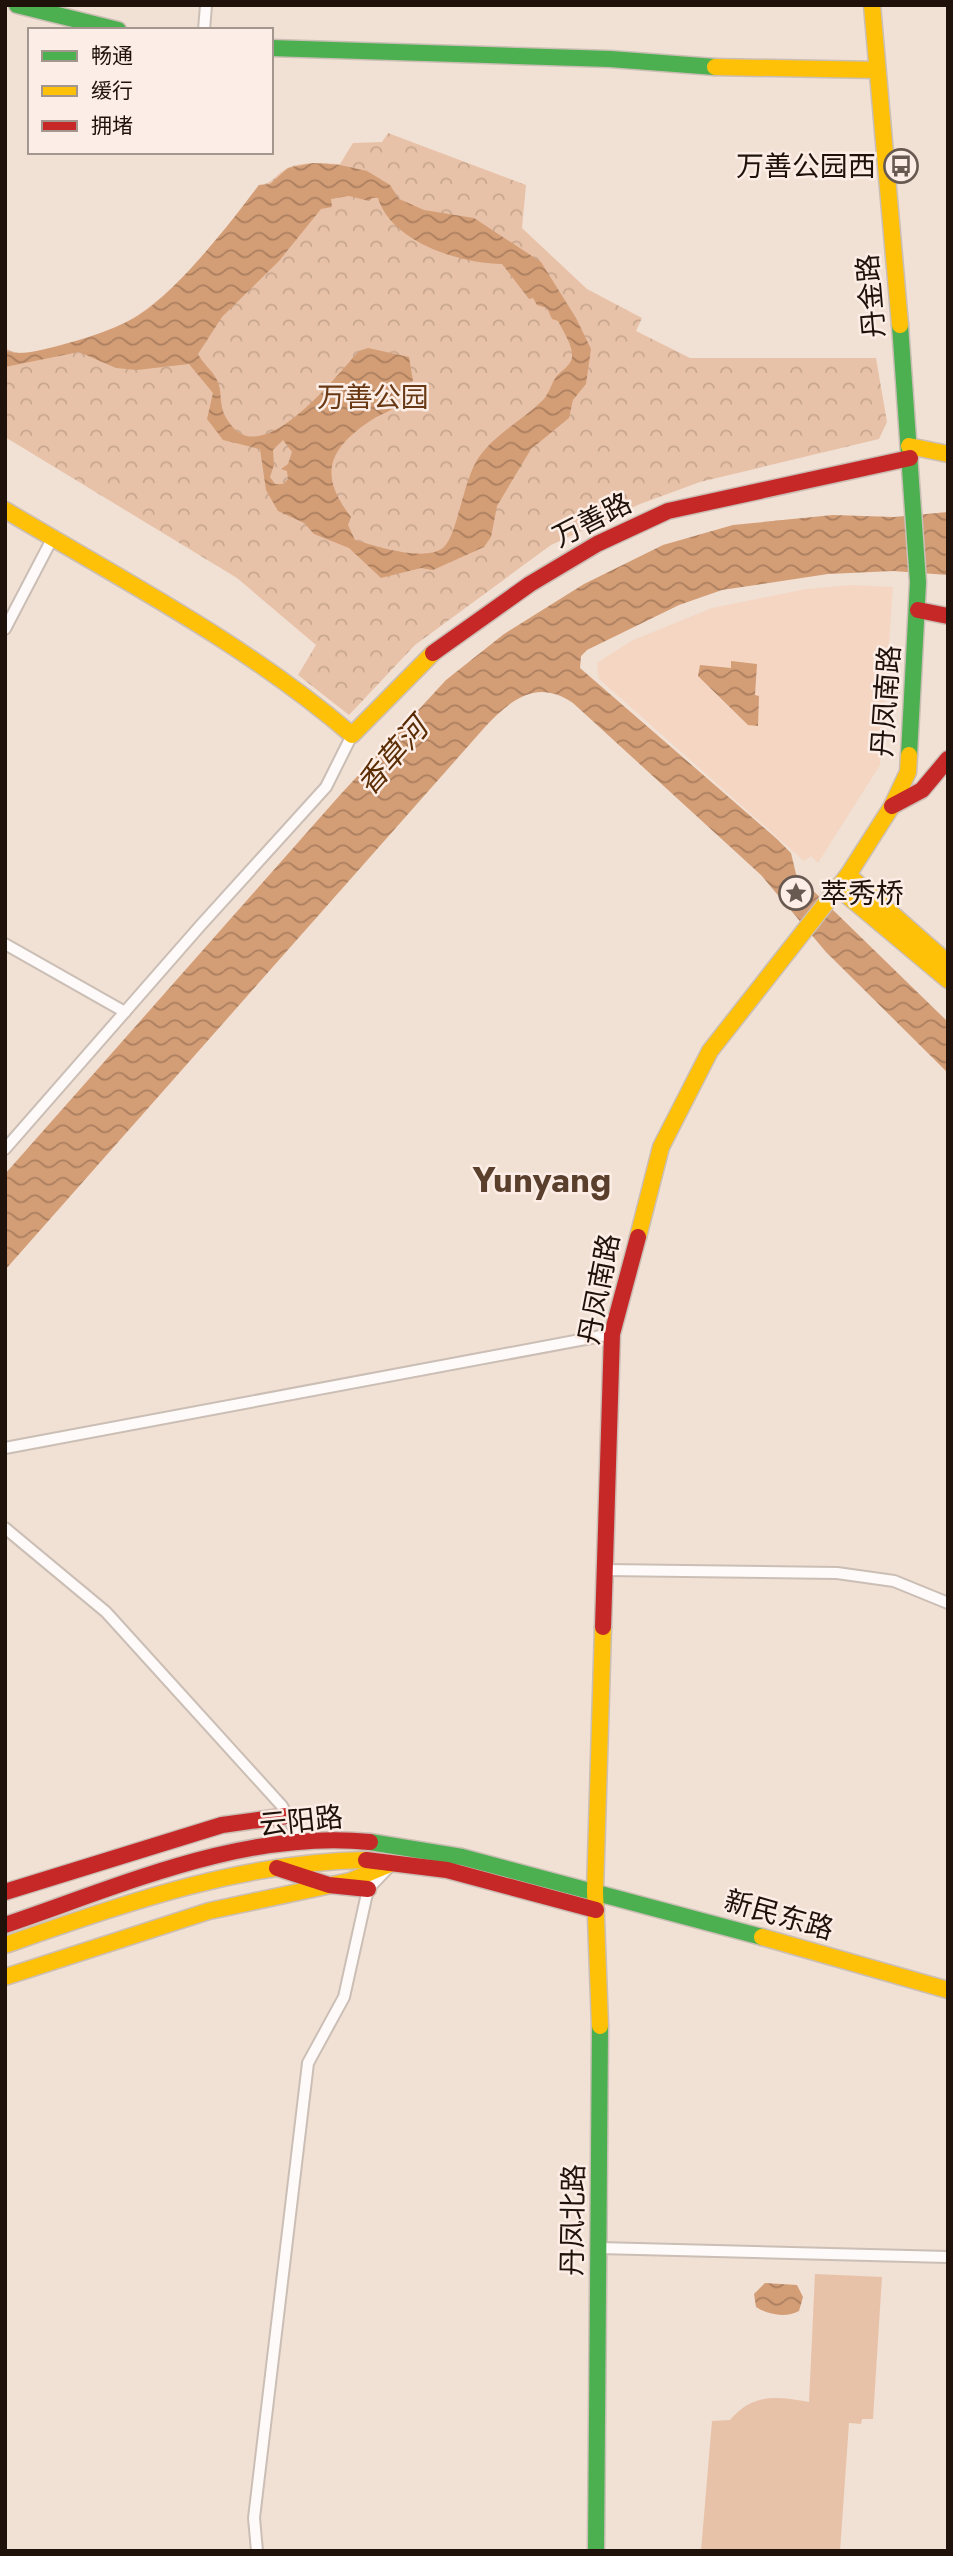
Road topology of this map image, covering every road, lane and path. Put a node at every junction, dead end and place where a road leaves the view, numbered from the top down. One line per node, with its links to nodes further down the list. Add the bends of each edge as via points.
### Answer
1 (17, 5): 4 (main road)
2 (206, 5): 5 (street)
3 (872, 5): 7 (main road, 丹金路)
4 (110, 28)
5 (204, 28)
6 (273, 48): 7 (main road, via 717,67)
7 (877, 69): 8 (main road, 丹金路)
8 (909, 452): 9 (main road, 万善路); 12 (main road, 丹金路); 16 (main road, 万善路, via 668,511 597,544 530,584 427,657)
9 (948, 454)
10 (5, 510): 11 (main road)
11 (52, 539): 15 (street); 16 (main road, via 263,662)
12 (918, 582): 13 (main road, 丹凤南路)
13 (918, 610): 14 (main road); 18 (main road, 丹凤南路, via 908,772)
14 (948, 616)
15 (5, 629)
16 (352, 735): 23 (street, via 326,788)
17 (948, 759): 18 (main road, via 922,790)
18 (892, 806): 19 (main road, 丹凤南路)
19 (843, 881): 21 (main road); 22 (main road); 25 (main road, 丹凤南路, via 710,1051 661,1147)
20 (5, 944): 23 (street)
21 (948, 962)
22 (948, 980)
23 (125, 1012): 24 (street)
24 (5, 1149)
25 (612, 1334): 26 (street); 28 (main road, 丹凤南路)
26 (5, 1448)
27 (5, 1528): 30 (street, via 106,1612)
28 (605, 1570): 29 (street, via 837,1573 894,1581); 36 (main road, 丹凤南路)
29 (948, 1603)
30 (287, 1816): 31 (street); 37 (main road, via 222,1825)
31 (301, 1842): 36 (main road, 云阳路, via 382,1841); 39 (main road, 云阳路, via 200,1862)
32 (392, 1863): 33 (main road, 云阳路, via 355,1860); 34 (main road); 35 (street); 38 (main road, 云阳路, via 424,1866)
33 (271, 1866): 34 (main road); 40 (main road, 云阳路, via 227,1874)
34 (329, 1885): 35 (main road); 41 (main road, via 209,1911)
35 (368, 1889): 45 (street, via 344,1997 308,2063 254,2518)
36 (595, 1891): 38 (main road, 丹凤北路); 42 (main road, 新民东路)
37 (5, 1892)
38 (596, 1910): 43 (main road, 丹凤北路, via 601,2053)
39 (11, 1923)
40 (12, 1942)
41 (5, 1977)
42 (948, 1990)
43 (599, 2248): 44 (street); 46 (main road, 丹凤北路)
44 (948, 2258)
45 (257, 2551)
46 (596, 2551)

